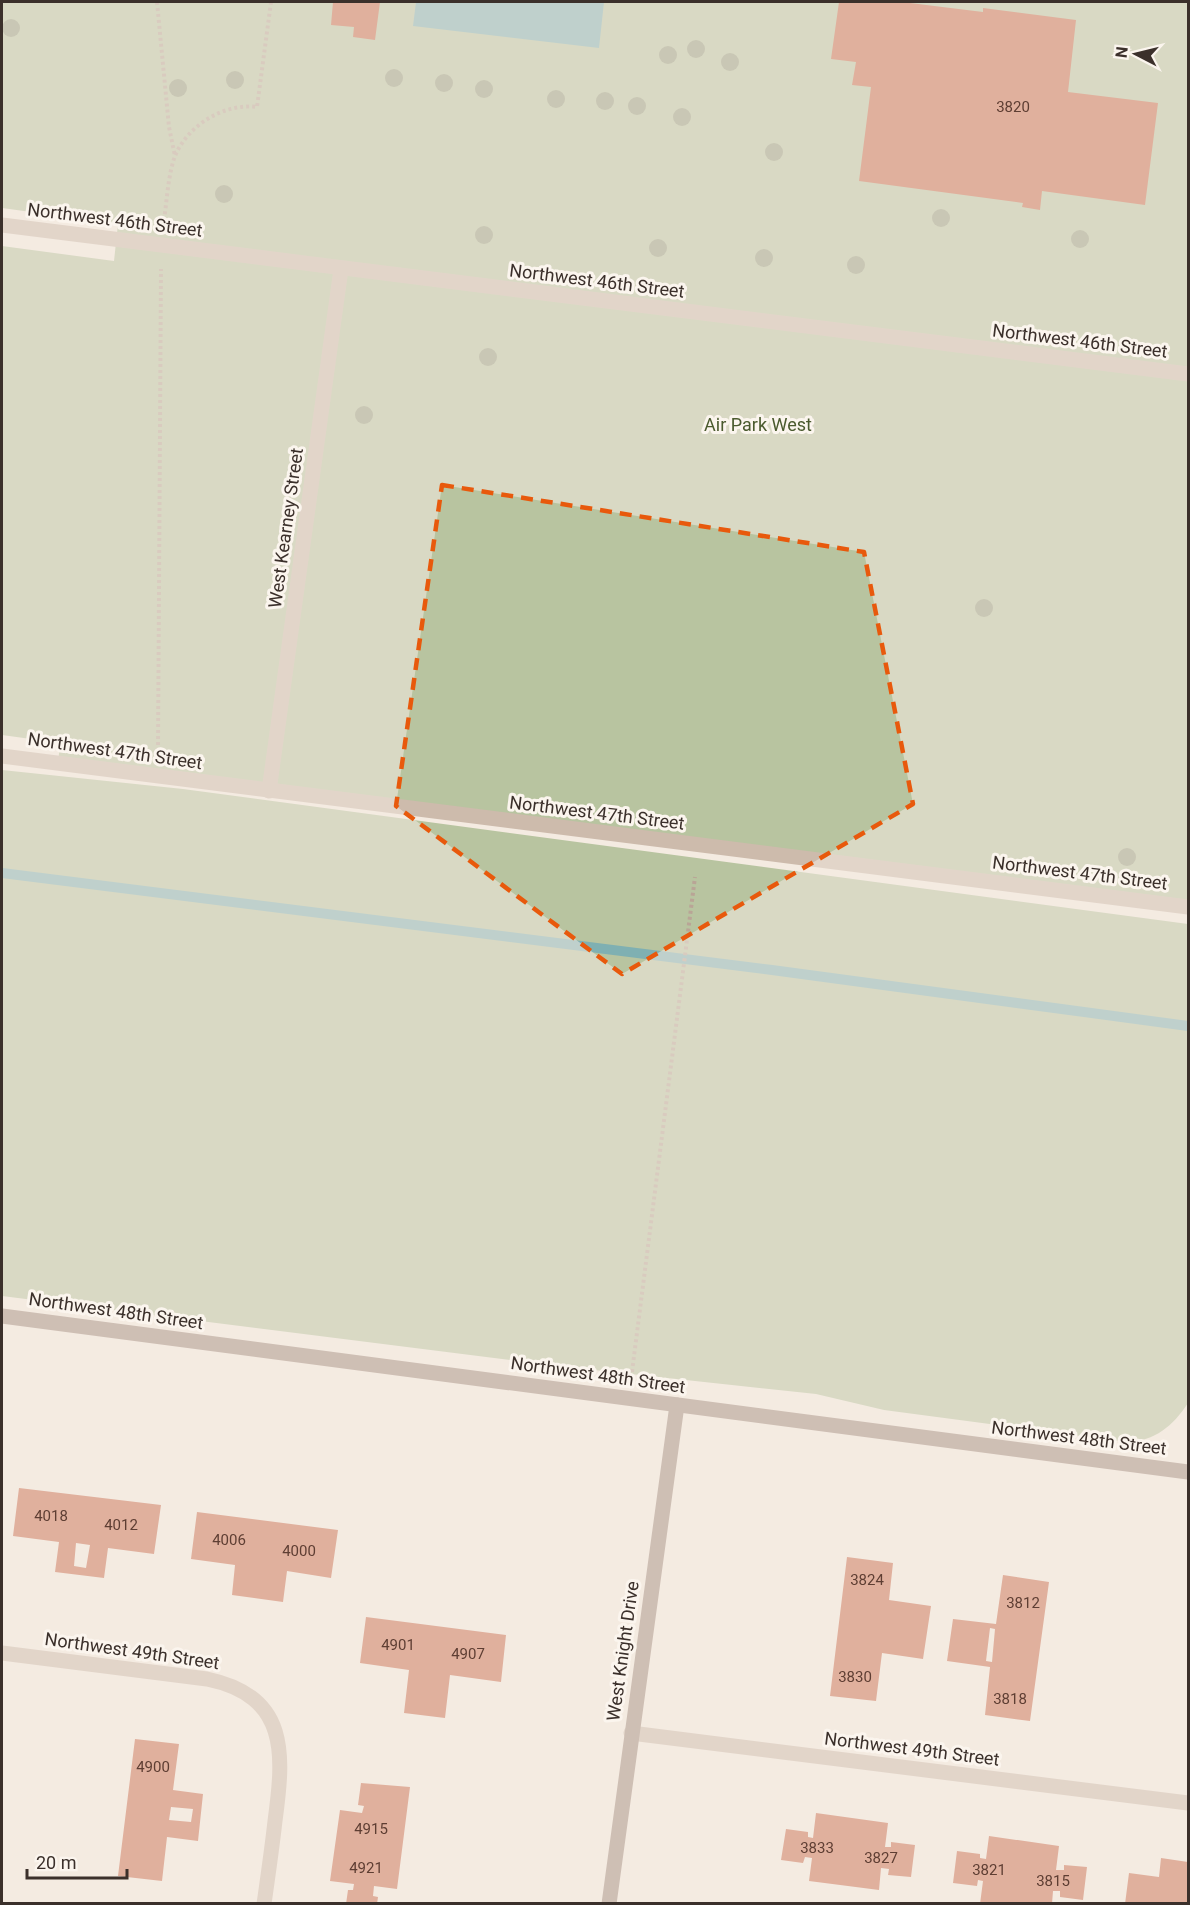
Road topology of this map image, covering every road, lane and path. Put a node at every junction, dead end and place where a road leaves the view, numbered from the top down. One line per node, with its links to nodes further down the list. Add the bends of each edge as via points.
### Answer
1 (157, 2): 3 (path)
2 (271, 2): 3 (path, via 257,107 243,106 213,115 188,135)
3 (175, 157): 5 (path)
4 (2, 225): 5 (street, Northwest 46th Street)
5 (161, 246): 6 (street, Northwest 46th Street); 9 (path)
6 (341, 269): 7 (street, Northwest 46th Street); 10 (street, West Kearney Street)
7 (1188, 375)
8 (2, 756): 9 (street, Northwest 47th Street)
9 (158, 777): 10 (street, Northwest 47th Street)
10 (269, 791): 12 (street, Northwest 47th Street)
11 (695, 878): 14 (path)
12 (1188, 907)
13 (2, 1316): 15 (main road, Northwest 48th Street)
14 (632, 1372)
15 (677, 1405): 16 (main road, Northwest 48th Street); 18 (main road, West Knight Drive)
16 (1188, 1472)
17 (2, 1653): 20 (street, Northwest 49th Street, via 207,1679 236,1688 252,1699 268,1718 280,1745 282,1773)
18 (631, 1733): 19 (street, Northwest 49th Street); 21 (main road, West Knight Drive)
19 (1188, 1803)
20 (264, 1904)
21 (609, 1904)

